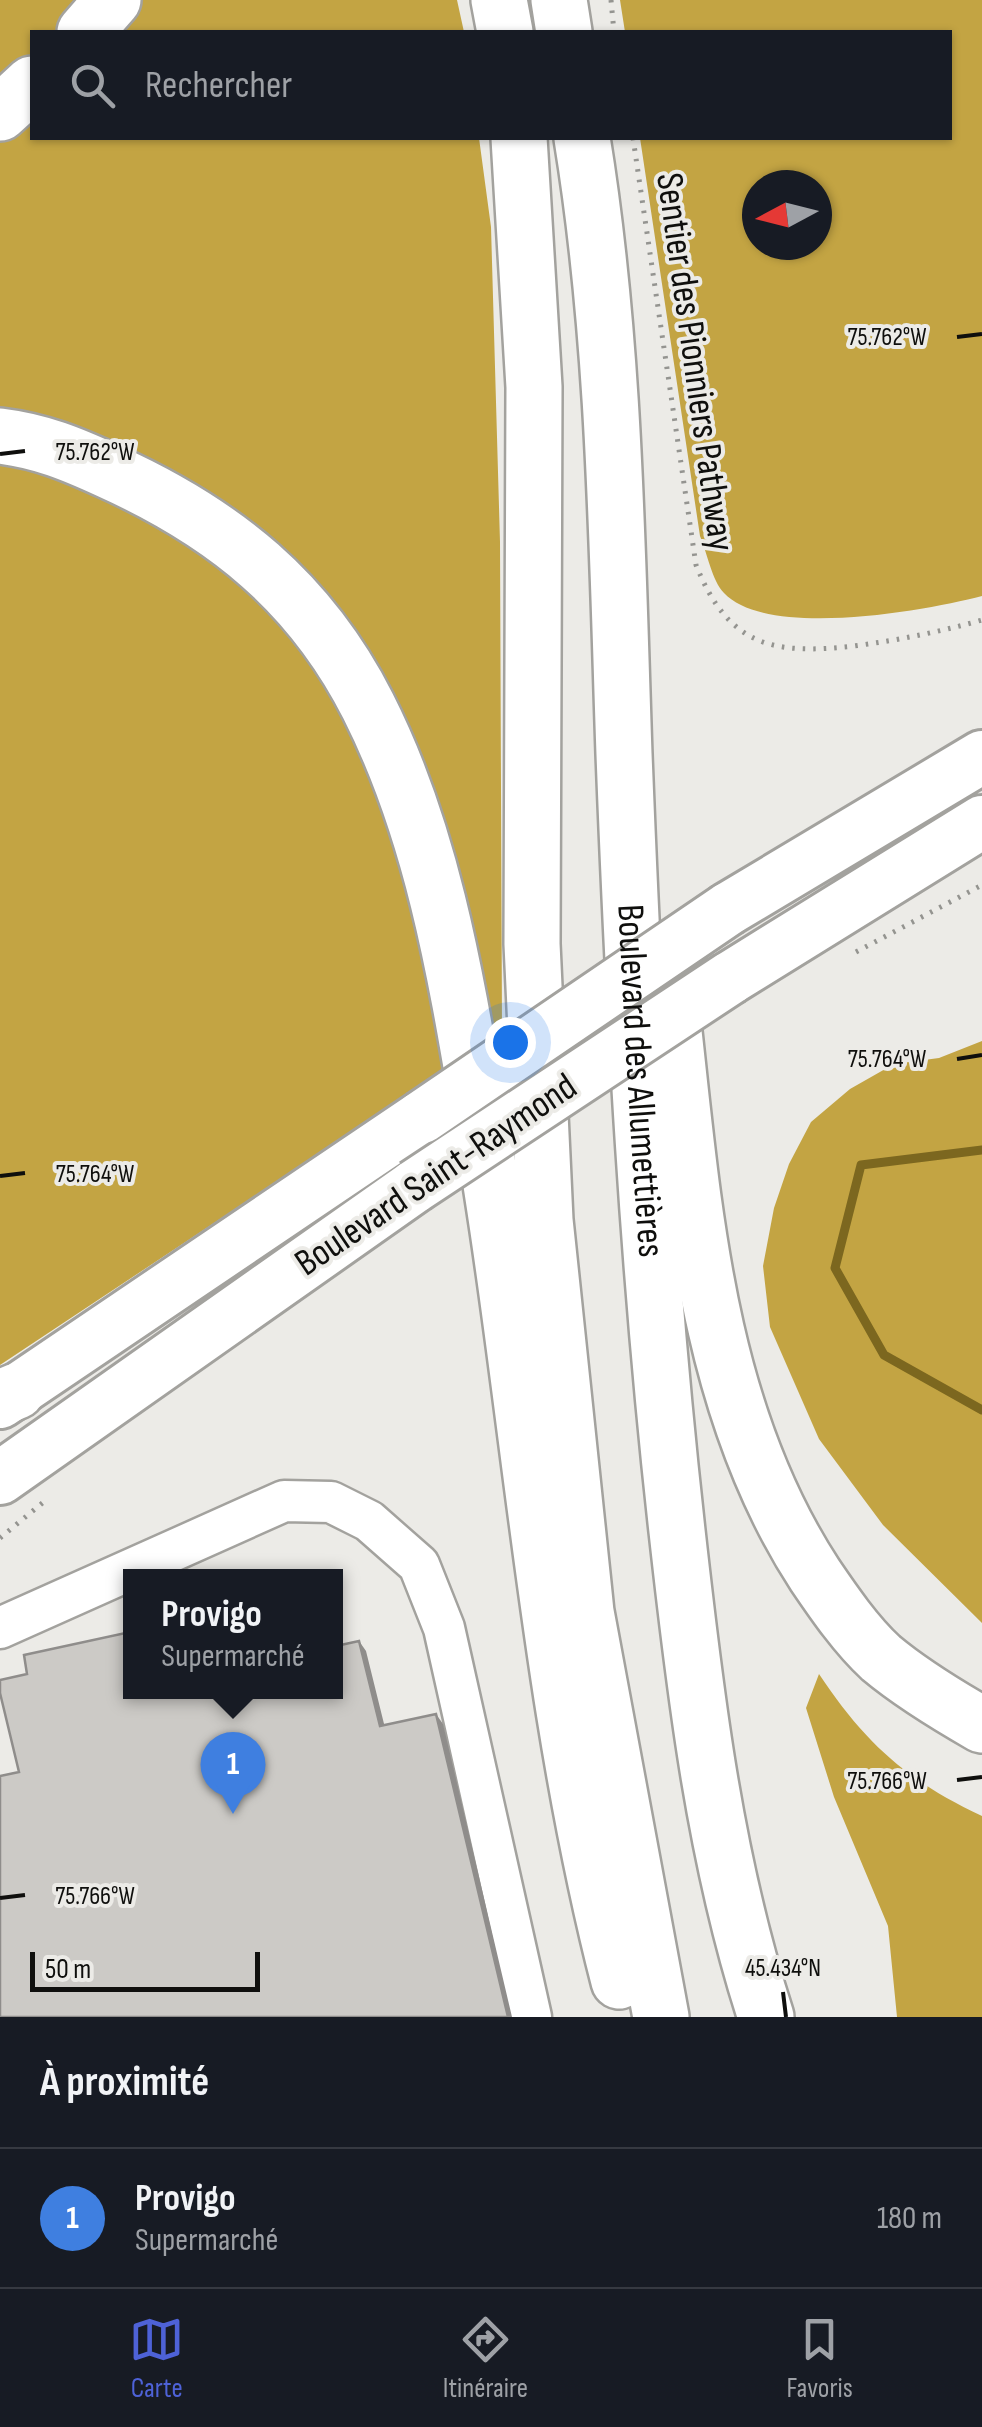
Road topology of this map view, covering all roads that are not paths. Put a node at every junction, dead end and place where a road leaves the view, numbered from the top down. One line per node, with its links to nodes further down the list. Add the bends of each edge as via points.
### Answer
1 (113, 0): 4 (highway)
2 (499, 0): 5 (highway)
3 (559, 0): 6 (highway)
4 (87, 30)
5 (505, 30)
6 (564, 30)
7 (30, 86): 8 (highway)
8 (0, 112)
9 (519, 140): 23 (highway, via 534,388 532,944 545,1220 586,1612)
10 (582, 140): 12 (highway, Boulevard des Allumettières, via 602,311)
11 (0, 436): 22 (highway, via 42,441 179,502 278,579 340,658 389,750 423,844 461,1004 502,1245 586,1856)
12 (616, 546): 20 (highway, via 703,1275 734,1404 792,1540 835,1604 880,1656); 24 (highway, Boulevard des Allumettières, via 640,1127 664,1405 693,1672)
13 (982, 756): 15 (main road, Boulevard Saint-Raymond, bridge, via 728,909)
14 (982, 822): 16 (main road, Boulevard Saint-Raymond, bridge, via 414,1186)
15 (6, 1397)
16 (0, 1478)
17 (133, 1569): 21 (lane, via 284,1502 332,1502 369,1521 419,1565 444,1628)
18 (123, 1573): 19 (lane)
19 (0, 1628)
20 (982, 1725)
21 (531, 2017)
22 (628, 2017)
23 (661, 2017)
24 (766, 2017)

